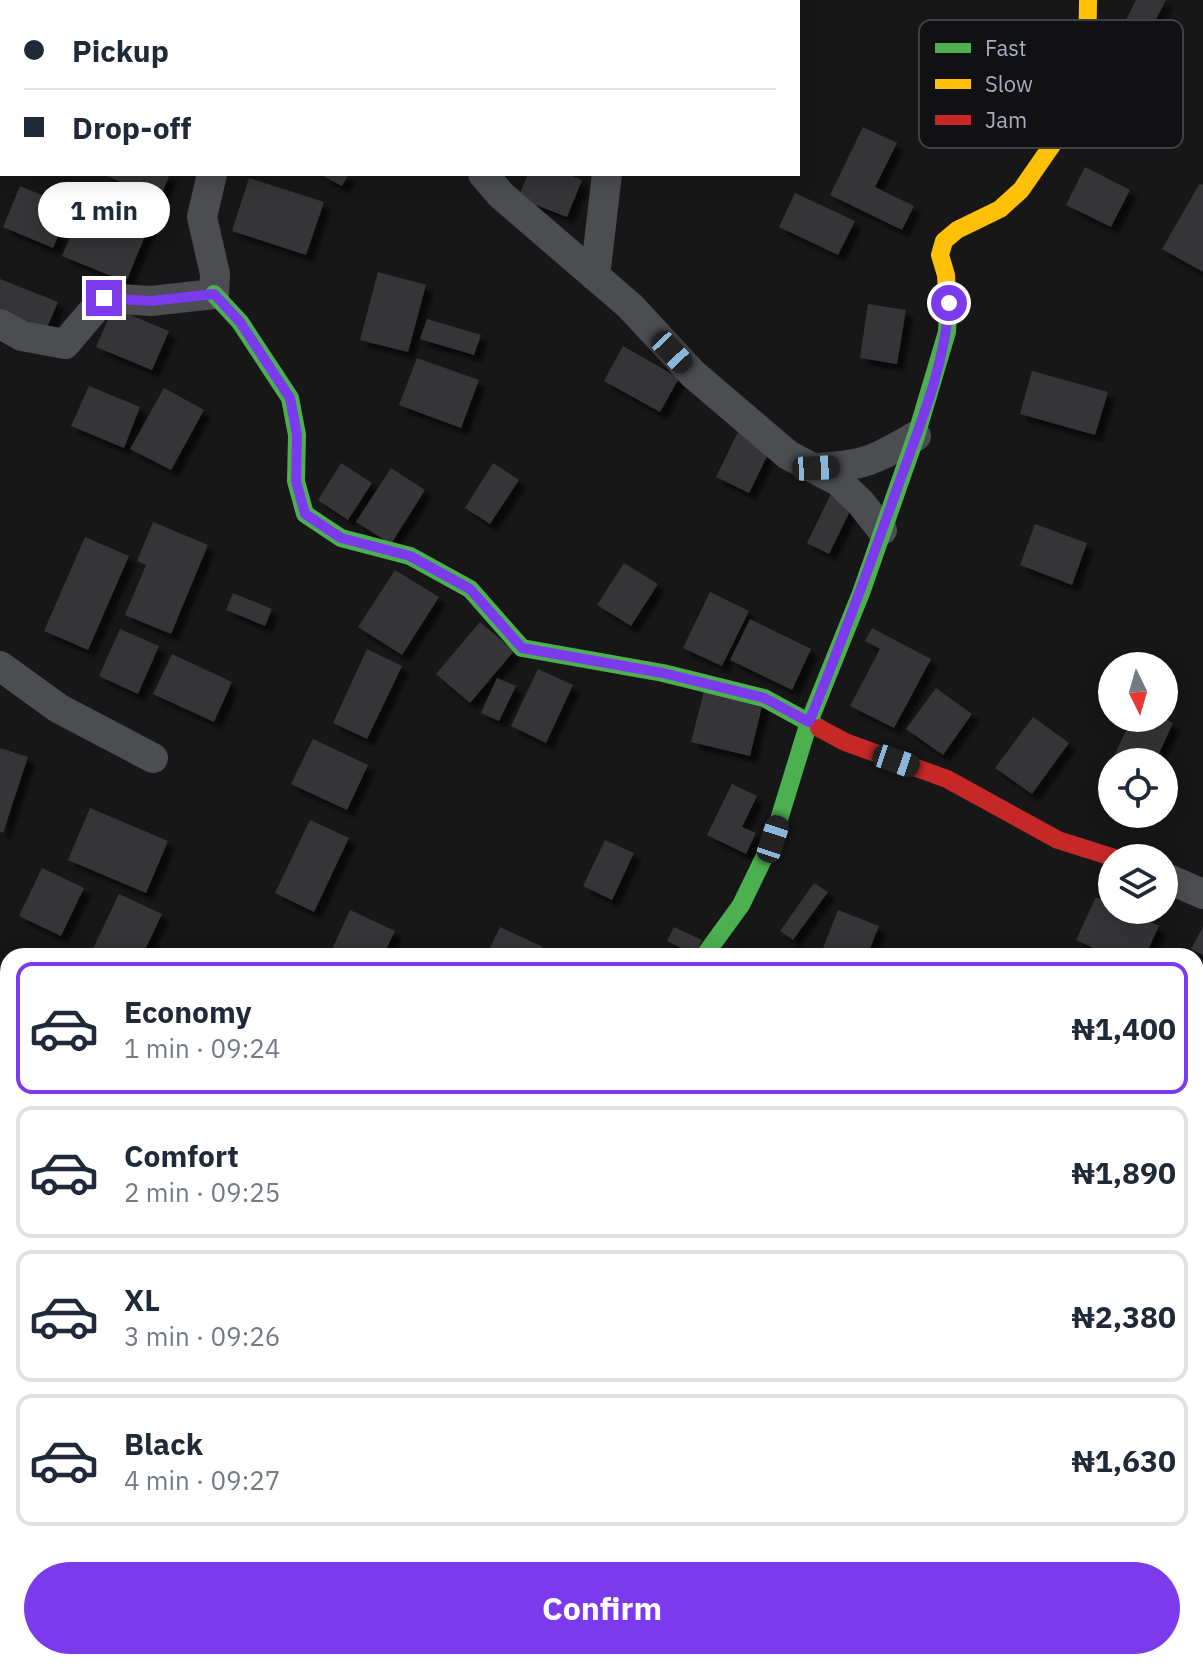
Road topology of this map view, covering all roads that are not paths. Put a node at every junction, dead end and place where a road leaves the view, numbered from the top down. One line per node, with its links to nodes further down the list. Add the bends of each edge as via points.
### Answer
1 (1088, 0): 2 (street)
2 (1088, 20)
3 (1050, 148): 10 (street, via 1021,190 1000,209 944,241 940,255 949,303 947,332)
4 (212, 176): 8 (street, via 202,217 215,274)
5 (485, 176): 7 (street)
6 (607, 176): 7 (street)
7 (595, 276): 11 (street, via 762,435)
8 (214, 294): 9 (street, via 151,301 104,298 65,344 22,336); 14 (street, via 240,322 290,398 297,435 296,481 305,514 341,538 410,556 470,589 522,648 663,673 764,698)
9 (0, 324)
10 (916, 436): 11 (street, via 875,460); 12 (street)
11 (816, 468): 12 (street, via 838,481)
12 (882, 530): 14 (street)
13 (0, 666): 15 (street, via 58,708)
14 (809, 722): 16 (street, via 845,742 947,779 1058,840); 19 (street, via 773,839 732,920)
15 (153, 758)
16 (1098, 853)
17 (1178, 883): 18 (street)
18 (1203, 894)
19 (709, 948)

